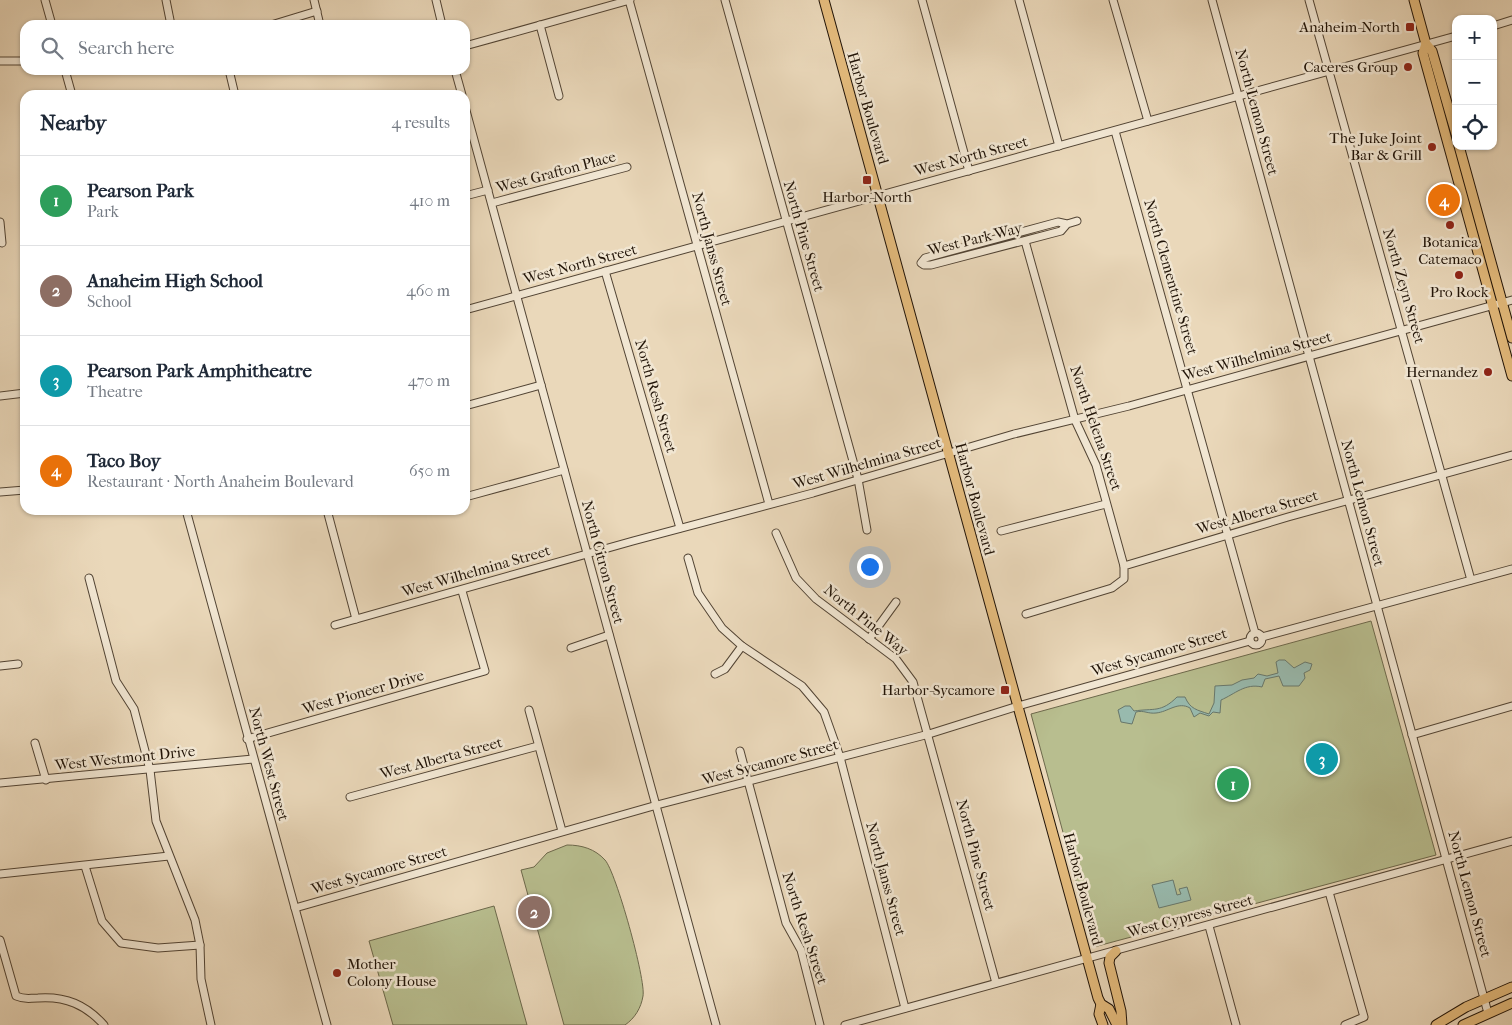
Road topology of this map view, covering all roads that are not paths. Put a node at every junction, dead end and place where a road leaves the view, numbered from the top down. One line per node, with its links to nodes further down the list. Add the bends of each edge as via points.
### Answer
1 (45, 0): 15 (street)
2 (166, 0): 16 (street)
3 (314, 0): 14 (street)
4 (436, 0): 19 (street)
5 (630, 0): 21 (street); 55 (street, North Janss Street)
6 (725, 0): 49 (street, North Pine Street)
7 (824, 0): 47 (main road, Harbor Boulevard)
8 (922, 0): 44 (street)
9 (1019, 0): 41 (street)
10 (1113, 0): 38 (street)
11 (1212, 0): 36 (street, North Lemon Street)
12 (1309, 0): 28 (street, North Zeyn Street)
13 (1414, 0): 24 (main road)
14 (317, 11): 17 (street); 18 (street)
15 (51, 20)
16 (170, 20)
17 (287, 20)
18 (319, 20)
19 (441, 20)
20 (1512, 20): 22 (street)
21 (540, 25): 25 (street); 35 (street)
22 (1497, 25)
23 (1452, 37): 24 (street, West North Street)
24 (1426, 44): 28 (street, West North Street); 37 (main road, via 1432,51); 59 (main road, via 1422,53)
25 (470, 45)
26 (0, 61): 27 (street)
27 (20, 61)
28 (1328, 72): 36 (street, West North Street); 61 (street, North Zeyn Street)
29 (66, 75): 32 (street)
30 (230, 75): 33 (street)
31 (456, 75): 34 (street)
32 (71, 90)
33 (234, 90)
34 (461, 90)
35 (559, 96)
36 (1238, 97): 38 (street, West North Street); 63 (street, North Lemon Street)
37 (1452, 120)
38 (1148, 122): 40 (street, West North Street)
39 (470, 124): 45 (street, North Citron Street)
40 (1115, 130): 41 (street, West North Street); 66 (street, North Clementine Street)
41 (1059, 146): 44 (street, West North Street)
42 (1460, 150): 59 (main road)
43 (627, 167): 48 (street, West Grafton Place)
44 (969, 171): 47 (street, West North Street)
45 (488, 190): 46 (street, West Grafton Place); 48 (street, North Citron Street)
46 (470, 195)
47 (879, 196): 49 (street, West North Street); 71 (main road, Harbor Boulevard)
48 (492, 203): 57 (street, North Citron Street)
49 (786, 221): 55 (street, West North Street); 75 (street, North Pine Street)
50 (1077, 221): 52 (street, West Park Way)
51 (0, 222): 54 (street)
52 (1067, 224): 53 (street, West Park Way, via 1061,231); 53 (street, West Park Way, via 1058,222 925,258 921,263 932,265)
53 (1025, 241): 70 (street, North Helena Street)
54 (2, 243)
55 (697, 246): 56 (street, West North Street); 80 (street, North Janss Street)
56 (606, 271): 57 (street, West North Street); 84 (street, North Resh Street)
57 (517, 296): 60 (street, West North Street); 65 (street, North Citron Street)
58 (1512, 300): 59 (street, West Wilhelmina Street)
59 (1498, 304): 61 (street, West Wilhelmina Street); 62 (main road); 64 (main road)
60 (470, 309)
61 (1402, 330): 63 (street, West Wilhelmina Street); 74 (street, North Zeyn Street)
62 (1512, 338)
63 (1309, 356): 66 (street, West Wilhelmina Street); 79 (street, North Lemon Street)
64 (1512, 376)
65 (541, 385): 69 (street); 73 (street, North Citron Street)
66 (1188, 388): 70 (street, West Wilhelmina Street); 88 (street, North Clementine Street)
67 (20, 394): 68 (street)
68 (0, 396)
69 (470, 405)
70 (1075, 420): 71 (street, West Wilhelmina Street); 81 (street, North Helena Street, via 1096,464)
71 (948, 454): 75 (street, West Wilhelmina Street); 111 (main road, Harbor Boulevard)
72 (1512, 456): 74 (street, West Alberta Street)
73 (564, 470): 78 (street); 89 (street, North Citron Street)
74 (1442, 475): 79 (street, West Alberta Street); 94 (street, North Zeyn Street)
75 (858, 479): 80 (street, West Wilhelmina Street); 85 (street, North Pine Street)
76 (20, 490): 77 (street)
77 (0, 492)
78 (470, 496)
79 (1348, 501): 88 (street, West Alberta Street); 97 (street, North Lemon Street)
80 (768, 504): 84 (street, West Wilhelmina Street)
81 (1106, 504): 86 (street); 91 (street, North Helena Street)
82 (187, 515): 116 (street, North West Street)
83 (328, 515): 99 (street)
84 (680, 528): 89 (street, West Wilhelmina Street)
85 (867, 530)
86 (1001, 531)
87 (776, 533): 104 (street, North Pine Way, via 796,578 816,599)
88 (1229, 534): 91 (street, West Alberta Street); 101 (street, North Clementine Street)
89 (587, 555): 95 (street, West Wilhelmina Street); 102 (street, North Citron Street)
90 (688, 558): 106 (street, North Janss Street, via 692,576 707,607 722,628)
91 (1124, 566): 98 (street, via 1124,579 1112,588)
92 (1512, 569): 94 (street, West Sycamore Street)
93 (89, 578): 122 (street, via 116,681 134,709)
94 (1471, 580): 97 (street, West Sycamore Street)
95 (462, 591): 99 (street, West Wilhelmina Street); 116 (street, West Pioneer Drive, via 485,671)
96 (896, 602): 104 (street)
97 (1377, 606): 103 (street, West Sycamore Street); 115 (street, North Lemon Street)
98 (1026, 614)
99 (356, 619): 100 (street, West Wilhelmina Street)
100 (335, 625)
101 (1255, 633): 103 (street); 105 (street, West Sycamore Street)
102 (609, 635): 107 (street); 127 (street, North Citron Street)
103 (1262, 637): 105 (street, West Sycamore Street, via 1257,645)
104 (869, 639): 114 (street, North Pine Way, via 896,659 913,682)
105 (1250, 641): 111 (street, West Sycamore Street)
106 (742, 646): 110 (street, via 724,669); 120 (street, North Janss Street, via 802,686 824,712)
107 (571, 648)
108 (18, 664): 109 (street)
109 (0, 666)
110 (715, 674)
111 (1018, 706): 114 (street, West Sycamore Street); 140 (main road, Harbor Boulevard)
112 (1512, 706): 115 (street)
113 (529, 710): 118 (street)
114 (929, 734): 120 (street, West Sycamore Street); 141 (street, North Pine Street)
115 (1412, 734): 131 (street, North Lemon Street)
116 (247, 739): 121 (street, North West Street)
117 (35, 743): 123 (street)
118 (538, 746): 126 (street, West Alberta Street); 128 (street)
119 (740, 751): 124 (street, North Resh Street)
120 (840, 758): 124 (street, West Sycamore Street); 146 (street, North Janss Street)
121 (253, 759): 122 (street, West Westmont Drive); 135 (street, North West Street)
122 (150, 770): 123 (street, West Westmont Drive); 130 (street, via 156,821)
123 (46, 780): 125 (street, West Westmont Drive)
124 (748, 782): 127 (street, West Sycamore Street); 152 (street, North Resh Street, via 786,923 802,950)
125 (0, 784)
126 (350, 797)
127 (657, 805): 128 (street, West Sycamore Street); 151 (street, North Citron Street)
128 (562, 831): 135 (street, West Sycamore Street)
129 (1512, 841): 131 (street, West Cypress Street)
130 (169, 856): 132 (street); 138 (street, via 195,920)
131 (1446, 859): 134 (street, West Cypress Street); 143 (street, North Lemon Street)
132 (85, 866): 133 (street); 138 (street, via 102,921 121,943 158,948)
133 (0, 874)
134 (1329, 892): 136 (street, West Cypress Street); 158 (street, via 1363,1012 1362,1019)
135 (295, 908): 150 (street, North West Street)
136 (1208, 926): 139 (street, West Cypress Street); 157 (street)
137 (0, 940): 148 (street, via 16,996 24,1000 39,998 76,1002)
138 (200, 945): 149 (street, via 201,979)
139 (1116, 951): 140 (street, West Cypress Street); 156 (main road, via 1108,963)
140 (1088, 958): 141 (street, West Cypress Street); 145 (main road, Harbor Boulevard)
141 (996, 983): 146 (street, West Cypress Street)
142 (1512, 987): 143 (main road)
143 (1484, 998): 147 (street, North Lemon Street); 159 (main road)
144 (1512, 1003): 147 (main road)
145 (1102, 1004): 154 (main road, Harbor Boulevard, via 1099,1014); 155 (main road, Harbor Boulevard, via 1110,1009)
146 (905, 1008): 153 (street, West Cypress Street)
147 (1488, 1013): 160 (main road)
148 (104, 1025)
149 (211, 1025)
150 (327, 1025)
151 (716, 1025)
152 (820, 1025)
153 (846, 1025)
154 (1103, 1025)
155 (1117, 1025)
156 (1122, 1025)
157 (1236, 1025)
158 (1344, 1025)
159 (1436, 1025)
160 (1463, 1025)

